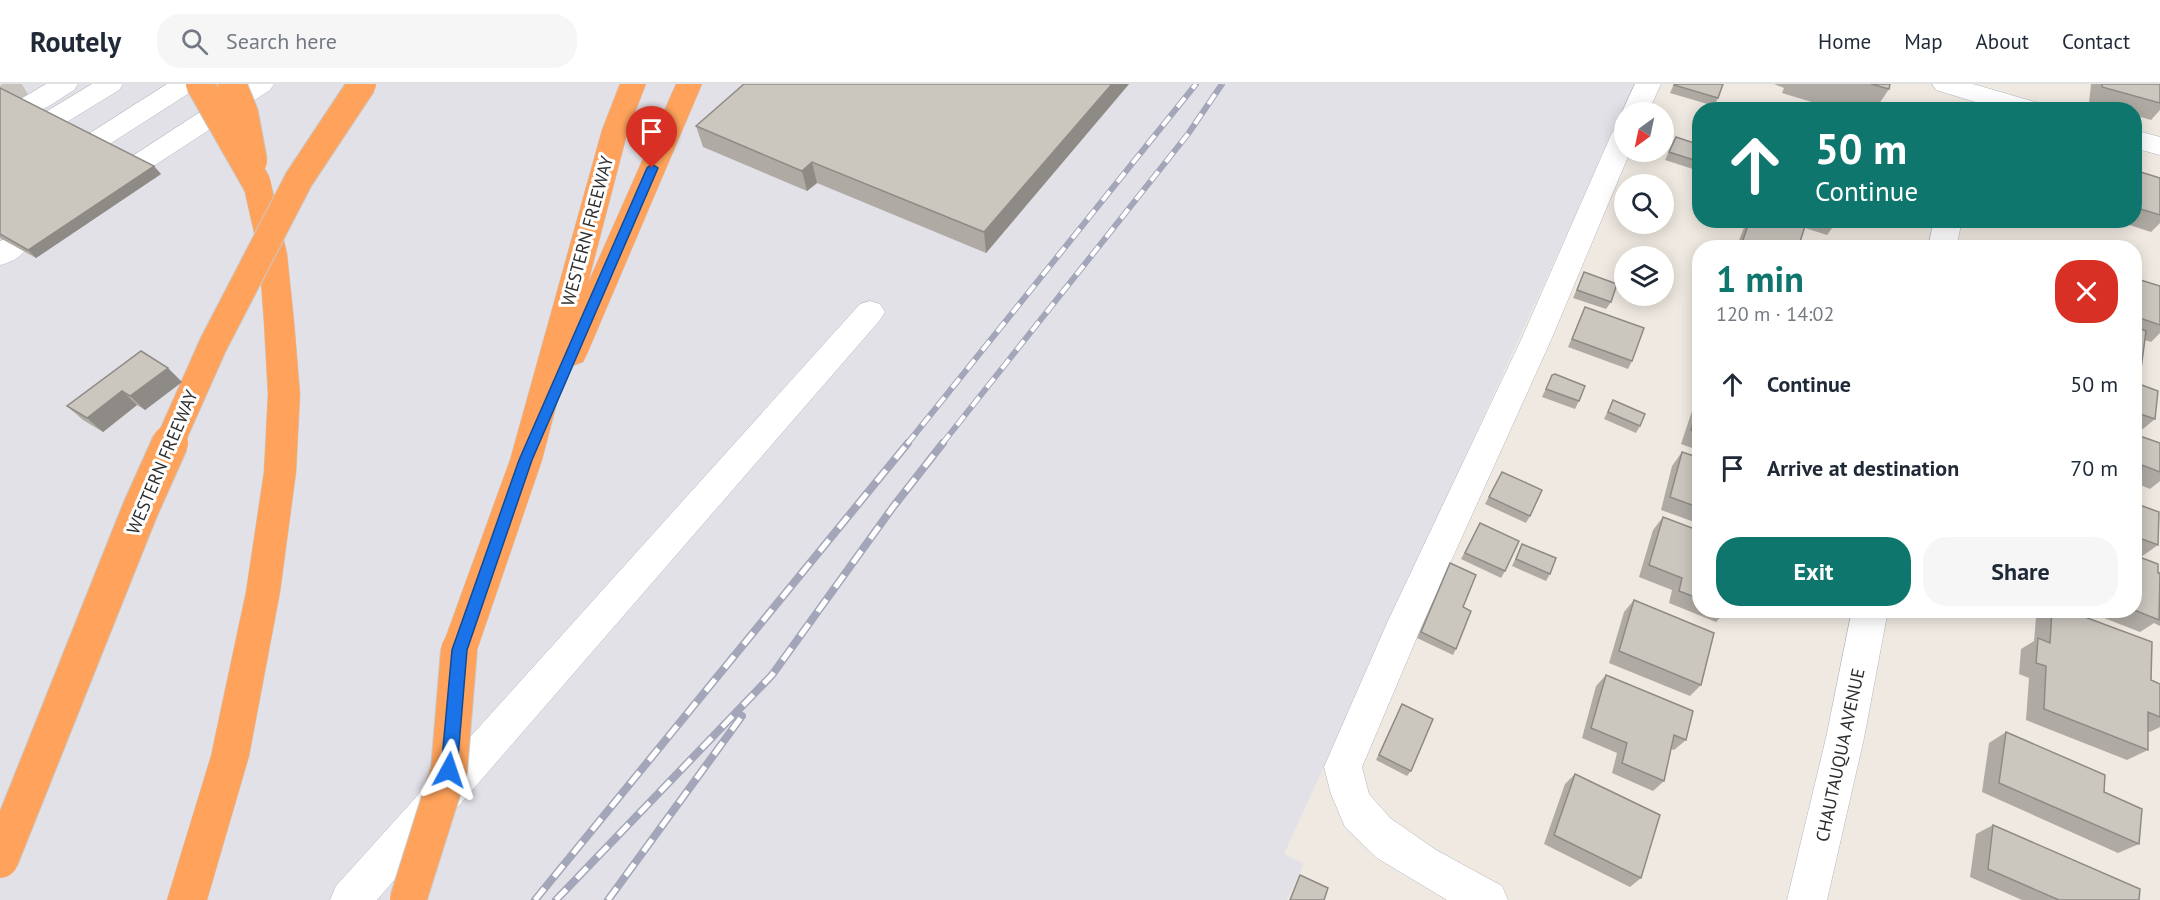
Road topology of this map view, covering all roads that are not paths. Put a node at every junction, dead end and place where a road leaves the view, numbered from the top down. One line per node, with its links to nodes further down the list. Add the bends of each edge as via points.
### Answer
1 (65, 84): 17 (street)
2 (111, 84): 18 (street)
3 (148, 84): 18 (street)
4 (185, 84): 18 (street)
5 (200, 84): 23 (highway, bridge)
6 (222, 84): 18 (street)
7 (232, 84): 23 (highway, bridge, via 244,113)
8 (261, 84): 22 (street)
9 (362, 84): 27 (highway, WESTERN FREEWAY, bridge, via 299,179 213,345 136,521)
10 (633, 84): 25 (highway, WESTERN FREEWAY, via 615,130)
11 (689, 84): 25 (highway)
12 (1648, 84): 15 (street)
13 (1945, 84): 14 (street)
14 (1975, 95): 16 (street)
15 (1640, 102)
16 (2002, 102)
17 (28, 106)
18 (85, 135)
19 (2142, 141): 20 (street)
20 (2160, 146)
21 (1614, 158): 31 (street, via 1343,767 1362,818 1393,848)
22 (140, 163)
23 (257, 184): 28 (highway, bridge, via 273,254 280,332 284,394 280,472 263,592 230,756)
24 (870, 312): 29 (street)
25 (526, 460): 30 (highway, WESTERN FREEWAY, bridge, via 459,650 449,770)
26 (1868, 618): 32 (street, CHAUTAUQUA AVENUE)
27 (0, 860)
28 (188, 900)
29 (350, 900)
30 (408, 900)
31 (1488, 900)
32 (1807, 900)

